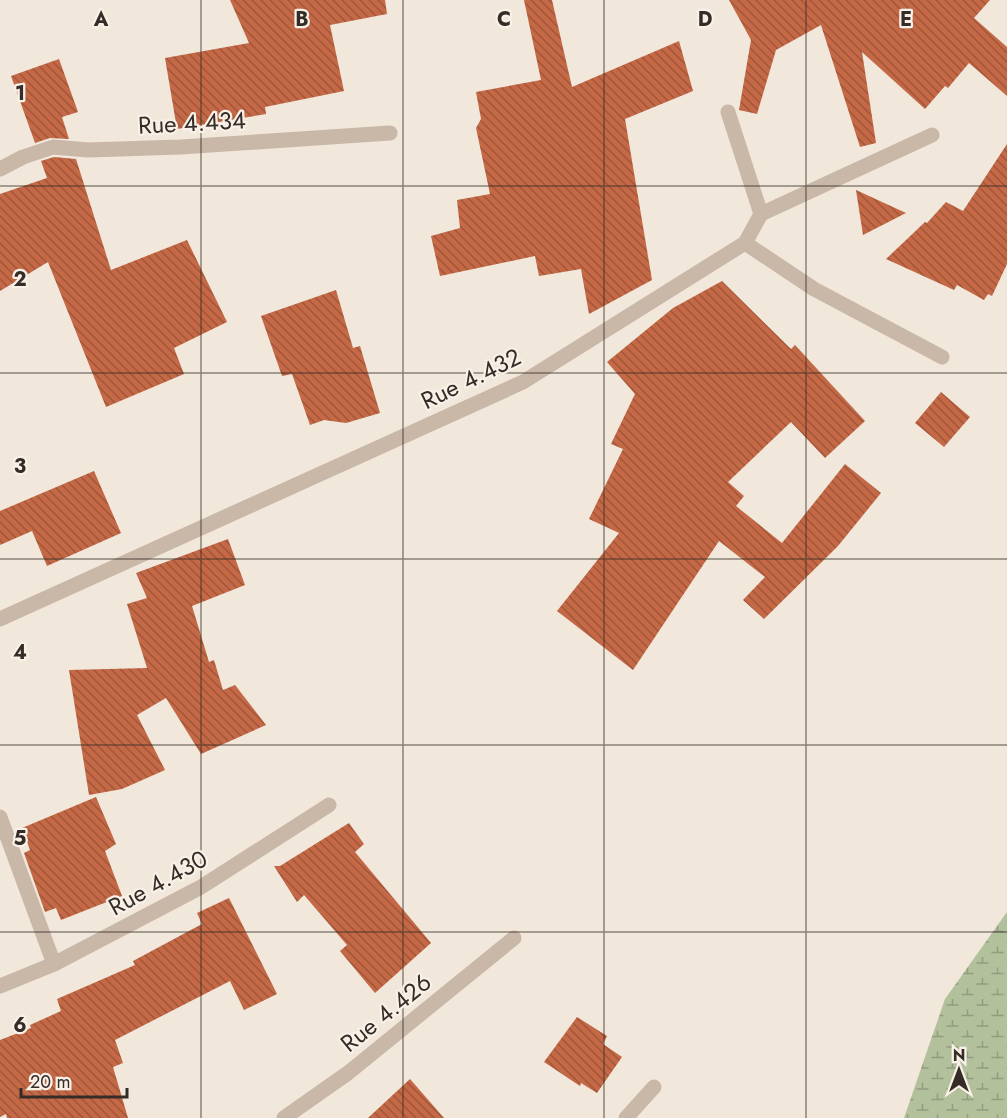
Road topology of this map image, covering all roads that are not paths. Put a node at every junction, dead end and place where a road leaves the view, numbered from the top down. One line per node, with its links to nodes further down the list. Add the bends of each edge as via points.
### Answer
1 (728, 112): 5 (street)
2 (390, 133): 4 (street, Rue 4.434, via 181,147 53,147)
3 (932, 135): 5 (street)
4 (0, 169)
5 (761, 214): 6 (street)
6 (746, 243): 7 (street, via 814,289); 8 (street, Rue 4.432, via 523,382)
7 (942, 357)
8 (0, 619)
9 (329, 805): 12 (street, Rue 4.430, via 201,887)
10 (0, 817): 12 (street)
11 (514, 938): 15 (street, Rue 4.426, via 348,1073)
12 (54, 964): 13 (street, Rue 4.430)
13 (0, 986)
14 (654, 1087): 16 (street)
15 (284, 1118)
16 (627, 1118)

